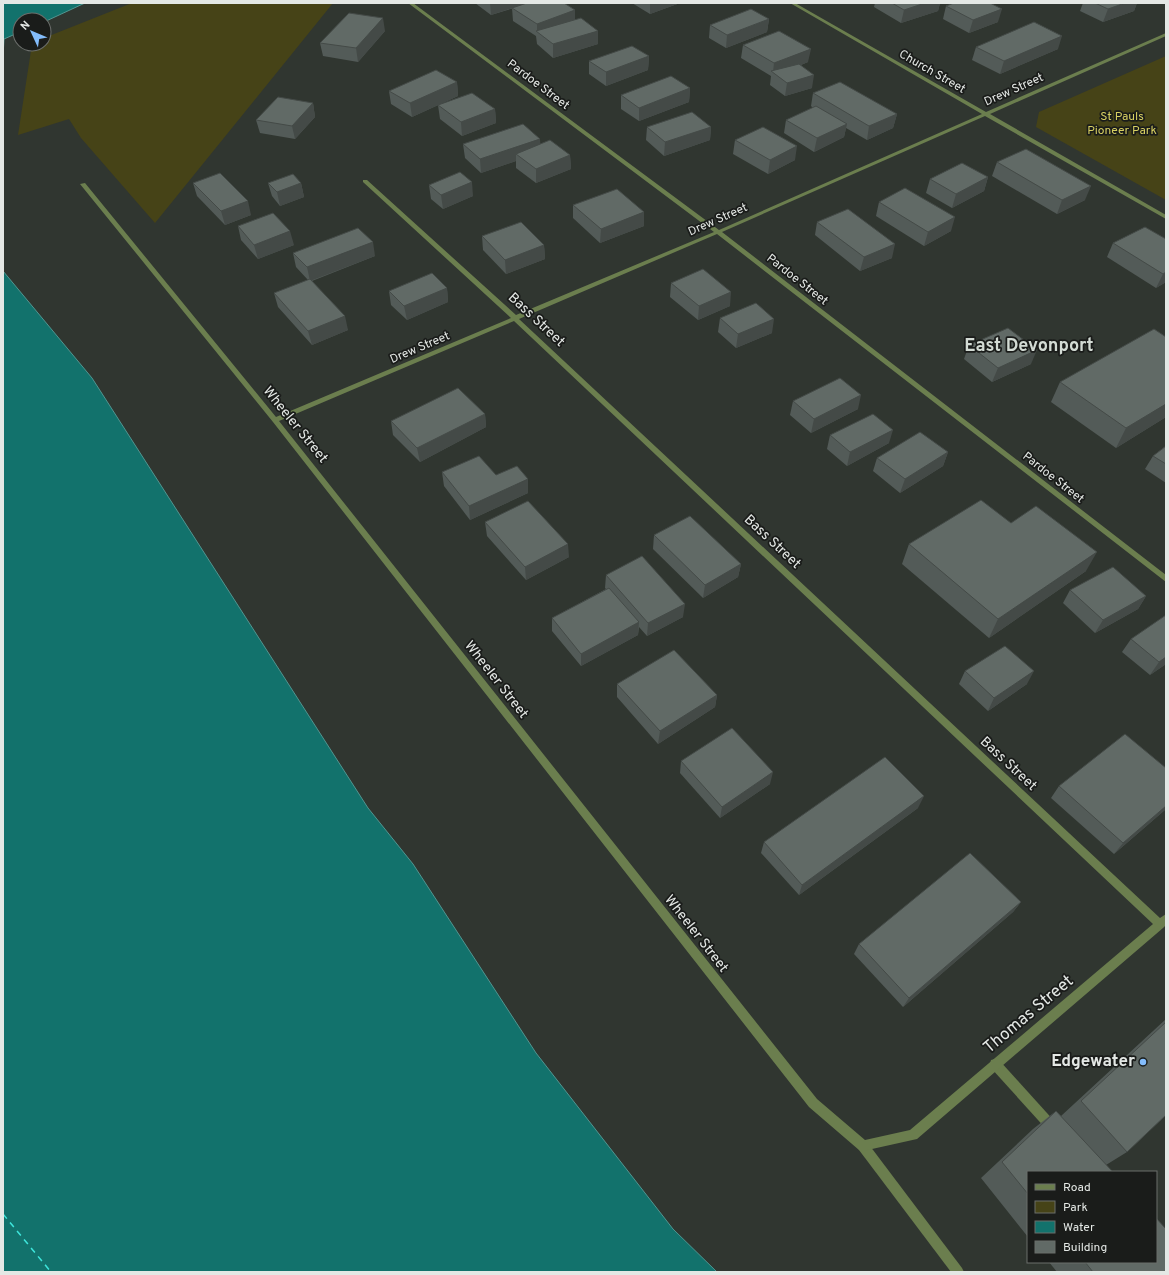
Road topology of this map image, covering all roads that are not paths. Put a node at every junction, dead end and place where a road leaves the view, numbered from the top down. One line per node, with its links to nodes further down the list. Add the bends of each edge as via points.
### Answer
1 (410, 3): 8 (street, Pardoe Street)
2 (792, 3): 4 (street, Church Street)
3 (1166, 34): 4 (street, Drew Street)
4 (986, 114): 7 (street, Church Street); 8 (street, Drew Street)
5 (364, 181): 9 (street, Bass Street)
6 (83, 184): 10 (street, Wheeler Street)
7 (1166, 217)
8 (718, 232): 9 (street, Drew Street); 11 (street, Pardoe Street)
9 (516, 319): 10 (street, Drew Street); 12 (street, Bass Street)
10 (275, 420): 15 (street, Wheeler Street, via 813,1103)
11 (1166, 579)
12 (1163, 922): 13 (street, Thomas Street)
13 (995, 1064): 14 (street); 15 (street, Thomas Street, via 912,1135)
14 (1057, 1132)
15 (863, 1146): 16 (street, Wheeler Street)
16 (958, 1272)

